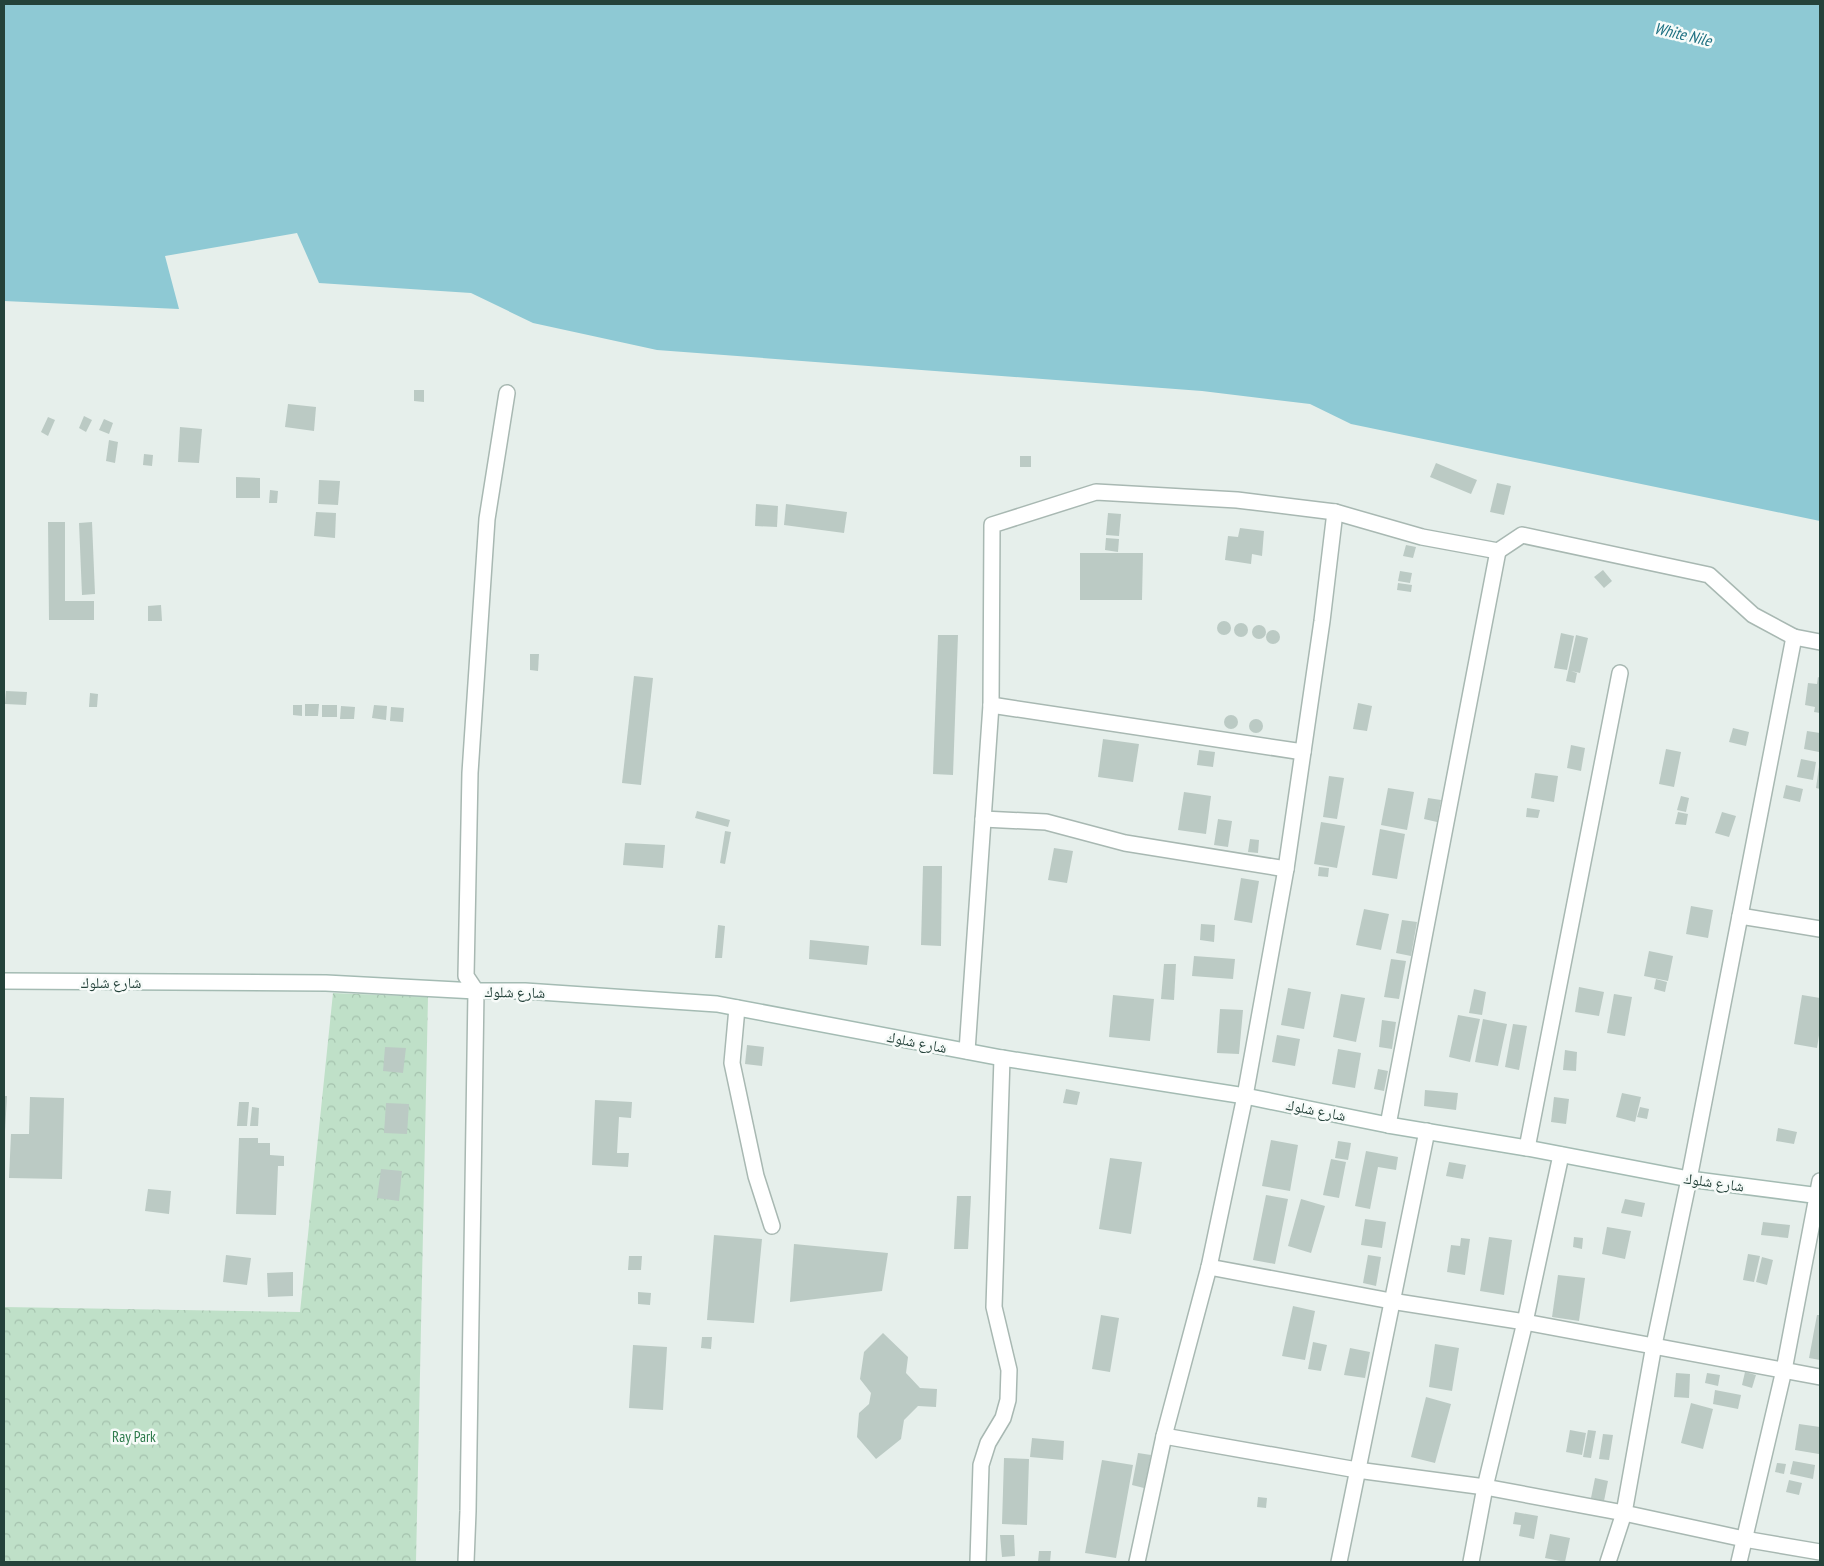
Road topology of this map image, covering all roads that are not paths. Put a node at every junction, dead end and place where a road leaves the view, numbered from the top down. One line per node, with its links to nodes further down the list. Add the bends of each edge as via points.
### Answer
1 (507, 393): 14 (street, via 487,518 470,773 466,976)
2 (1335, 512): 3 (street, via 1422,537); 7 (street, via 1237,500 1096,492 992,525); 8 (street)
3 (1498, 551): 4 (street, via 1522,535 1709,575 1753,615); 19 (street)
4 (1794, 637): 5 (street); 11 (street)
5 (1820, 642)
6 (1620, 673): 21 (street)
7 (991, 705): 8 (street); 9 (street)
8 (1303, 752): 10 (street)
9 (983, 818): 10 (street, via 1046,822 1125,843); 16 (street)
10 (1286, 869): 18 (street)
11 (1740, 916): 12 (street); 23 (street)
12 (1820, 929)
13 (4, 981): 14 (street, شارع شلوك, via 326,983)
14 (476, 992): 15 (street, شارع شلوك, via 534,991); 38 (street)
15 (737, 1008): 16 (street, شارع شلوك); 25 (street, via 732,1063 756,1176)
16 (967, 1051): 17 (street, شارع شلوك)
17 (1002, 1058): 18 (street, شارع شلوك); 39 (street, via 994,1307 1009,1370 1008,1400 1003,1418 988,1443 982,1465)
18 (1245, 1096): 19 (street, شارع شلوك); 26 (street)
19 (1388, 1125): 20 (street, شارع شلوك)
20 (1426, 1131): 21 (street, شارع شلوك); 27 (street)
21 (1527, 1148): 22 (street, شارع شلوك)
22 (1561, 1155): 23 (street, شارع شلوك); 28 (street)
23 (1689, 1179): 24 (street, شارع شلوك); 29 (street)
24 (1819, 1191): 30 (street)
25 (772, 1226)
26 (1208, 1267): 27 (street); 32 (street)
27 (1391, 1301): 28 (street); 33 (street)
28 (1525, 1322): 29 (street); 34 (street)
29 (1654, 1345): 30 (street); 35 (street)
30 (1784, 1370): 31 (street); 36 (street)
31 (1820, 1377)
32 (1164, 1436): 33 (street); 40 (street)
33 (1357, 1470): 34 (street); 41 (street)
34 (1486, 1487): 35 (street); 42 (street)
35 (1624, 1513): 36 (street); 43 (street)
36 (1744, 1539): 37 (street); 44 (street)
37 (1820, 1552)
38 (466, 1562)
39 (978, 1562)
40 (1137, 1562)
41 (1339, 1562)
42 (1471, 1562)
43 (1608, 1562)
44 (1739, 1562)

